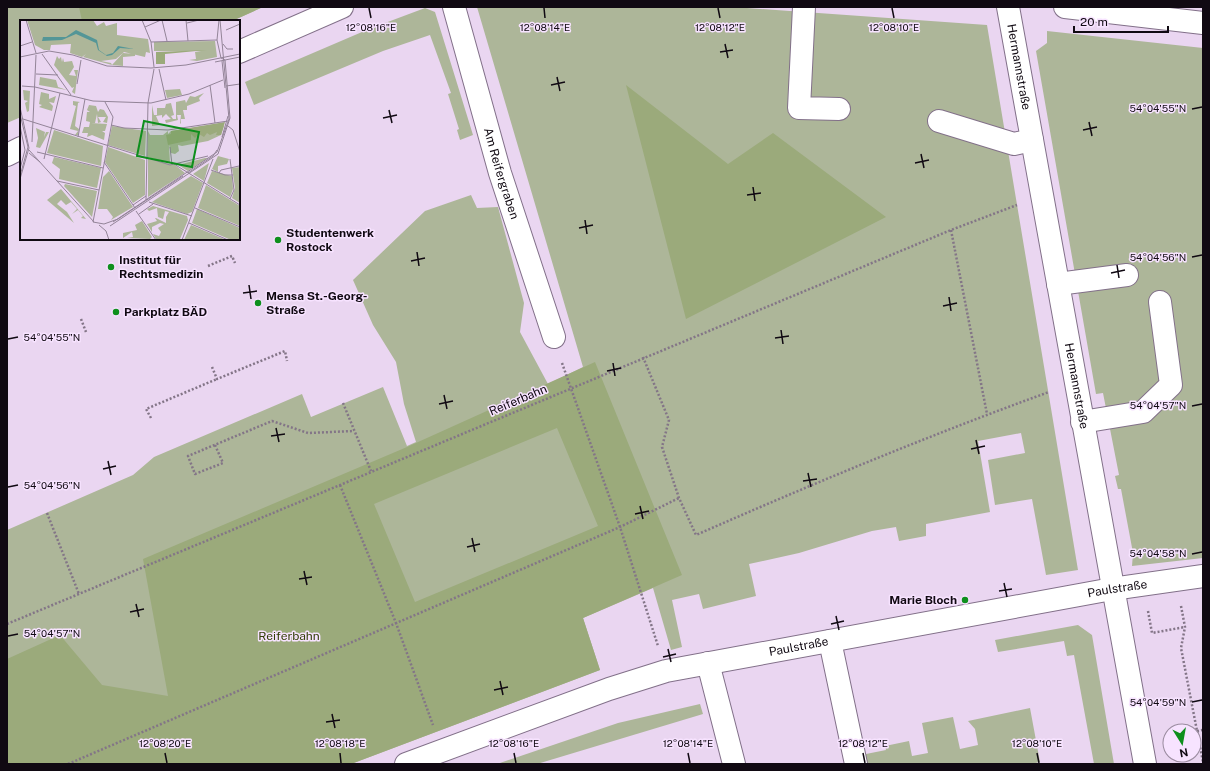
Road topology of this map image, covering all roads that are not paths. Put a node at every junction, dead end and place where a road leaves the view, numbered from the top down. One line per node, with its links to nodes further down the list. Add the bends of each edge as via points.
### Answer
1 (342, 7): 7 (street)
2 (454, 7): 16 (street, Am Reifergraben, via 500,173)
3 (804, 7): 8 (street, via 799,108)
4 (1008, 7): 10 (street, Hermannstraße)
5 (1065, 7): 6 (street)
6 (1203, 23)
7 (240, 52)
8 (839, 109)
9 (938, 120): 10 (street, via 1014,144)
10 (1032, 140): 14 (street, Hermannstraße)
11 (20, 148): 12 (street)
12 (7, 155)
13 (1127, 275): 14 (street)
14 (1058, 284): 17 (street, Hermannstraße)
15 (1160, 302): 17 (street, via 1171,385 1143,412)
16 (554, 337)
17 (1082, 422): 19 (street, Hermannstraße)
18 (1203, 576): 19 (street, Paulstraße)
19 (1112, 589): 20 (street, Paulstraße); 25 (street, Hermannstraße)
20 (830, 640): 21 (street, Paulstraße); 24 (street)
21 (708, 663): 22 (street, Paulstraße, via 666,671 609,689); 23 (street)
22 (406, 764)
23 (734, 764)
24 (856, 764)
25 (1145, 764)

